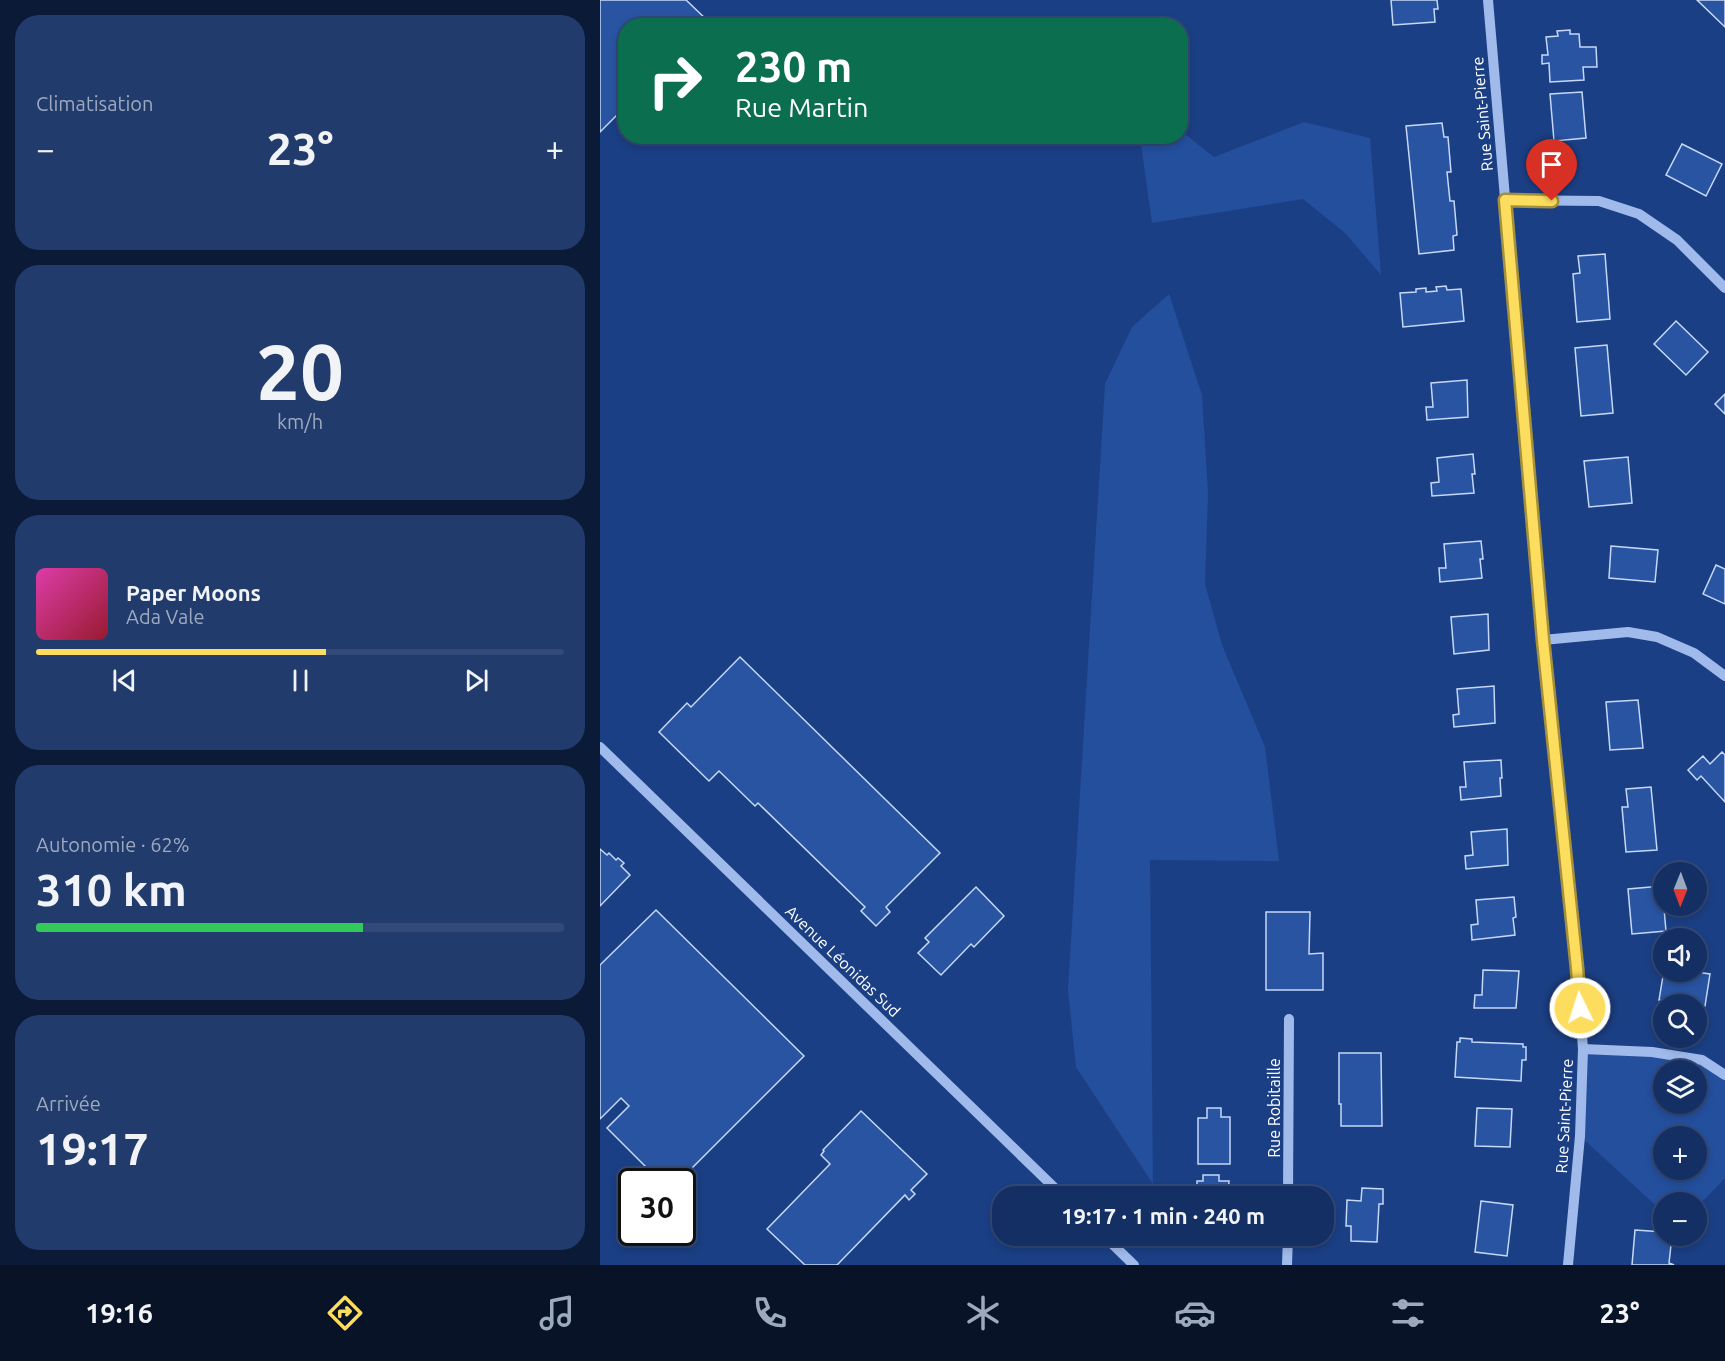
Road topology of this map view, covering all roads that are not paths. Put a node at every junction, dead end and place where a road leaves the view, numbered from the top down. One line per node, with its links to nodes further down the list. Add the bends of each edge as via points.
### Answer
1 (1488, 0): 2 (street, Rue Saint-Pierre)
2 (1505, 200): 3 (street, via 1599,201 1639,214 1677,240); 4 (street, Rue Saint-Pierre)
3 (1725, 288)
4 (1543, 640): 5 (street, via 1628,632 1658,637 1694,653); 8 (street, Rue Saint-Pierre)
5 (1725, 676)
6 (600, 747): 10 (street, Avenue Léonidas Sud)
7 (1289, 1019): 11 (street, Rue Robitaille)
8 (1583, 1049): 9 (street, via 1652,1052 1702,1060); 16 (street, Rue Saint-Pierre, via 1580,1136)
9 (1725, 1075)
10 (1053, 1186)
11 (1288, 1186)
12 (1114, 1246): 14 (street)
13 (1288, 1246): 15 (street)
14 (1134, 1265)
15 (1287, 1265)
16 (1568, 1265)

